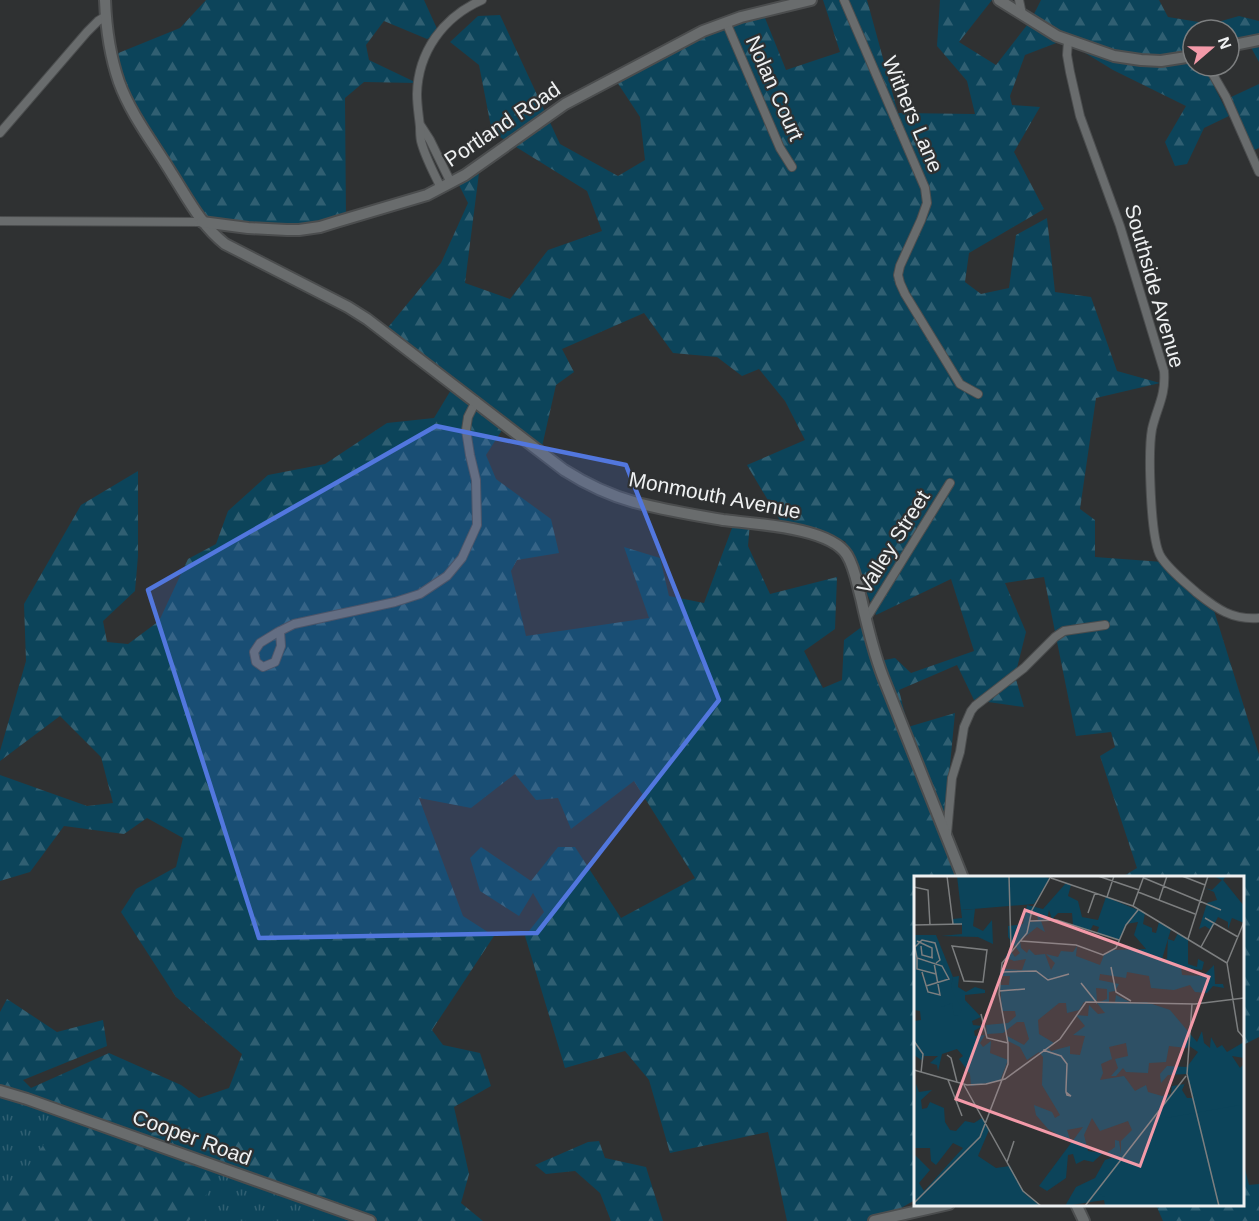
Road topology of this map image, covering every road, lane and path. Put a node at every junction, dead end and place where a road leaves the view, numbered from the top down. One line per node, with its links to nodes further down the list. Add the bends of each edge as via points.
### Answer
1 (105, 0): 8 (street, Monmouth Avenue)
2 (482, 0): 18 (street, via 448,21 433,39 418,80 420,125 430,140)
3 (811, 0): 9 (street, Portland Road)
4 (844, 0): 21 (street, Withers Lane, via 927,197 900,266 900,283 960,384)
5 (999, 0): 7 (street)
6 (1019, 0): 7 (street)
7 (1022, 14): 11 (street)
8 (106, 16): 15 (street, via 87,32); 20 (street, Monmouth Avenue, via 111,53 126,99)
9 (726, 22): 16 (street, Nolan Court, via 780,148); 18 (street, Portland Road, via 565,104)
10 (1259, 39): 12 (street)
11 (1068, 40): 13 (street, via 1129,59); 24 (street, Southside Avenue, via 1080,116 1120,226 1164,371 1163,397 1151,440 1156,544 1160,556 1206,600 1241,618)
12 (1241, 43)
13 (1181, 58)
14 (1215, 78): 17 (street)
15 (0, 133)
16 (792, 167)
17 (1259, 172)
18 (446, 185): 20 (street, Portland Road, via 413,200 320,227 287,230)
19 (0, 221): 20 (street)
20 (202, 222): 22 (street, Monmouth Avenue, via 231,248 367,319)
21 (978, 394)
22 (476, 401): 25 (street, Monmouth Avenue, via 564,470 596,488 654,507 795,528 835,544 851,564); 27 (street, via 466,430 476,480 477,525 462,558 447,576 420,594 294,624)
23 (950, 483): 25 (street, Valley Street)
24 (1259, 618)
25 (866, 620): 28 (street, Monmouth Avenue, via 876,659)
26 (1105, 625): 28 (street, via 1065,631 1055,637 971,711 952,778)
27 (280, 631): 27 (street, via 260,643 254,652 256,662 263,667 275,662 281,646)
28 (947, 835): 29 (street, Monmouth Avenue)
29 (962, 876)
30 (0, 1091): 33 (street, Cooper Road)
31 (940, 1206): 34 (street)
32 (1077, 1206): 35 (street)
33 (370, 1221)
34 (874, 1221)
35 (1084, 1221)

